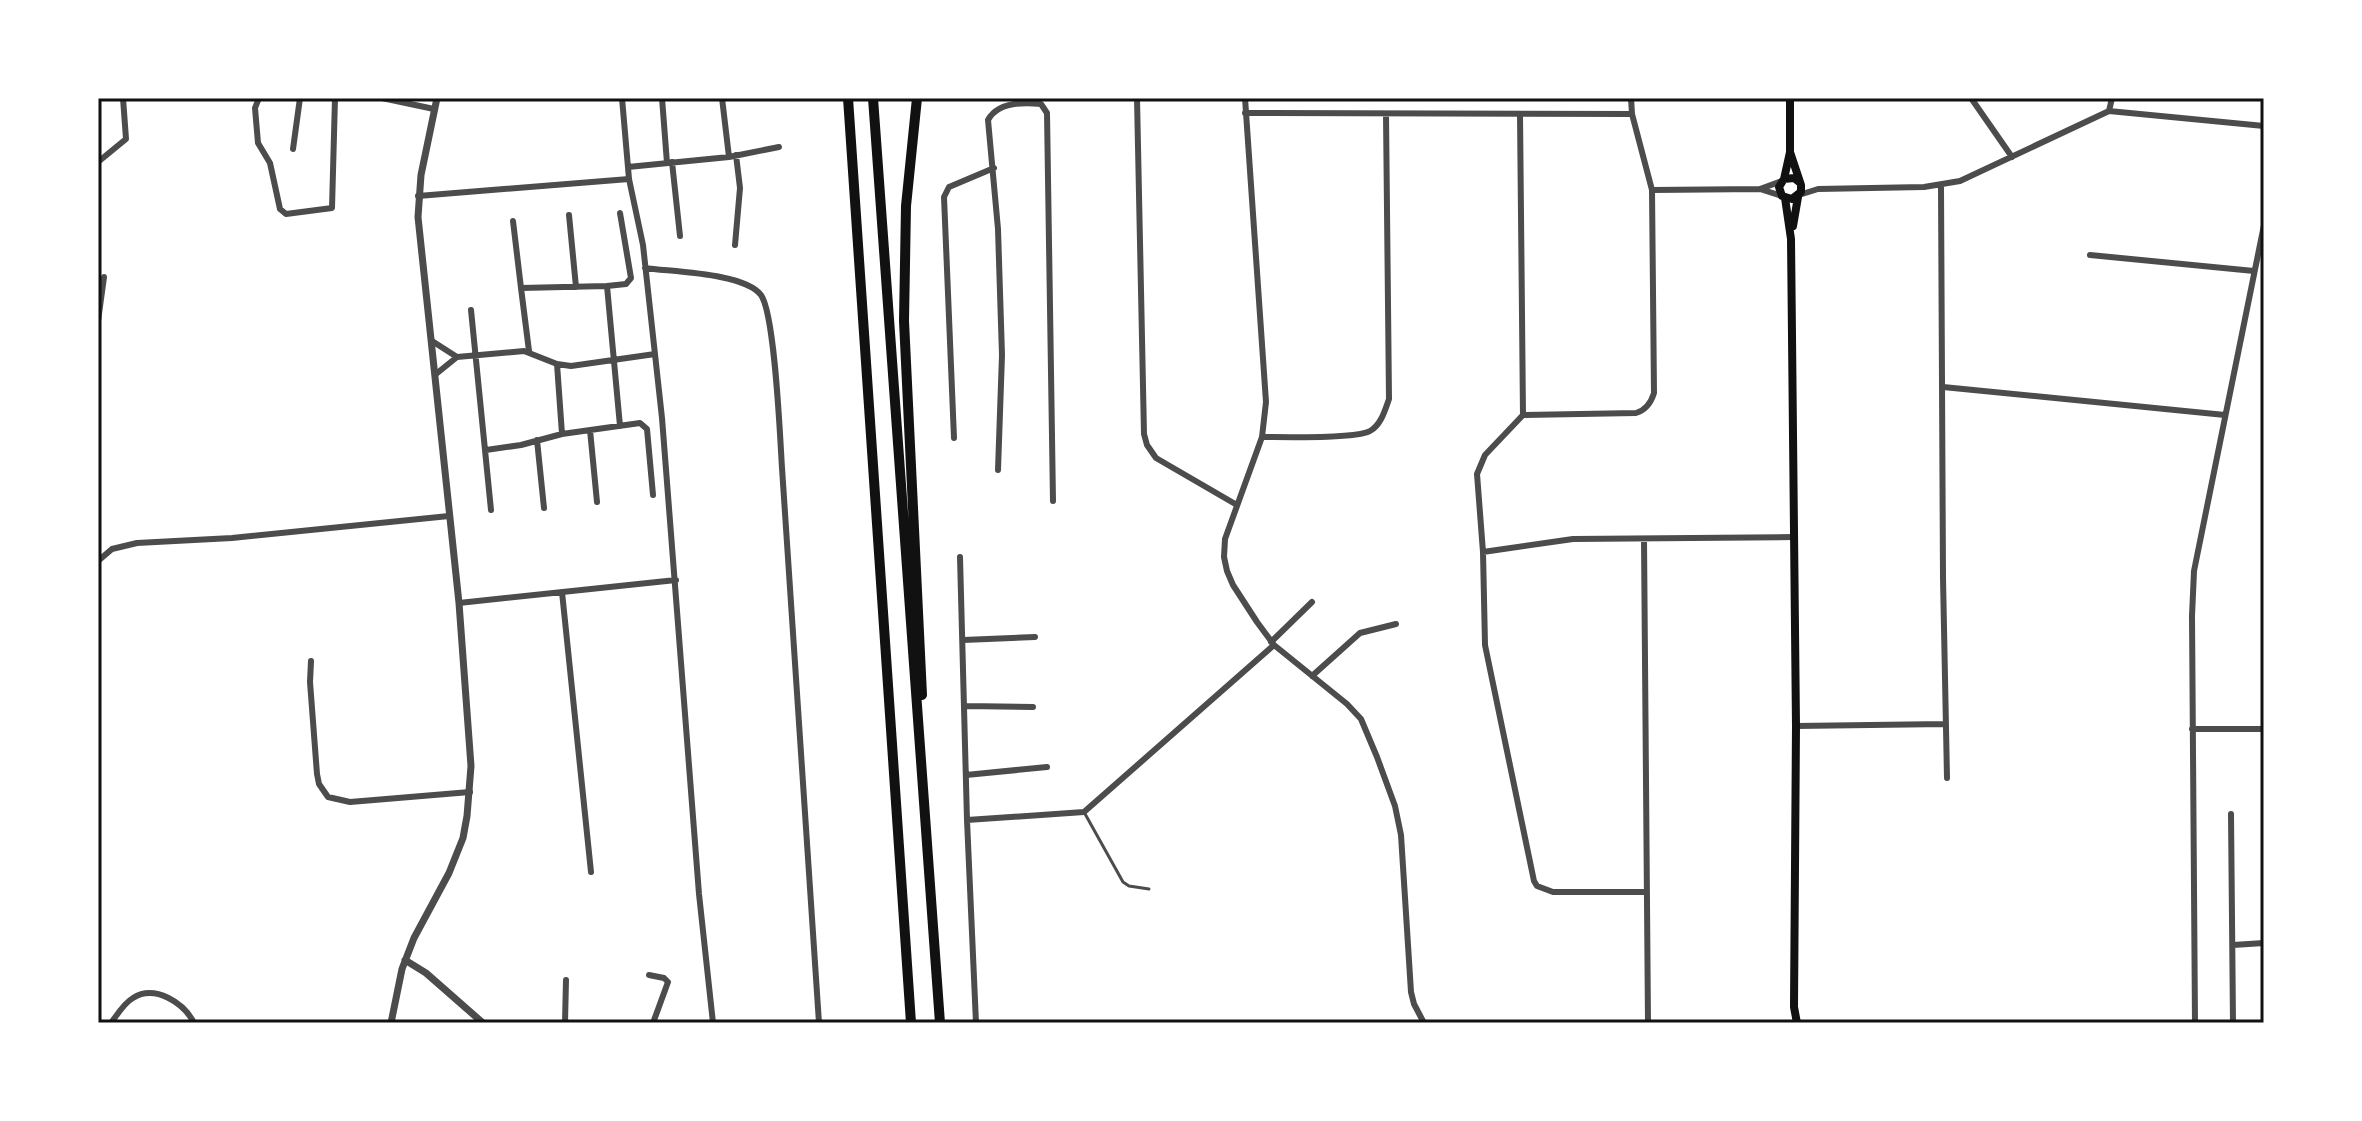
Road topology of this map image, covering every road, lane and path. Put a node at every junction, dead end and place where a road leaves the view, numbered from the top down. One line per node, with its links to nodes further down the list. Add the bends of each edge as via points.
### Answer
1 (123, 98): 32 (street, via 126,139)
2 (259, 98): 4 (street, via 258,143 286,214 332,208)
3 (300, 98): 28 (street)
4 (335, 98)
5 (382, 98): 20 (street)
6 (437, 98): 20 (street)
7 (622, 98): 34 (street)
8 (662, 98): 33 (street)
9 (722, 98): 30 (street)
10 (848, 98): 133 (highway)
11 (873, 98): 112 (highway)
12 (919, 98): 112 (highway, via 906,206 904,321)
13 (1137, 98): 84 (street, via 1144,434 1156,458)
14 (1245, 98): 22 (street)
15 (1631, 98): 25 (street)
16 (1790, 98): 29 (main road)
17 (1971, 98): 31 (street)
18 (2112, 98): 21 (street)
19 (1014, 101): 35 (street, via 988,120); 82 (street, via 1041,104 1047,113)
20 (434, 109): 44 (street)
21 (2109, 111): 26 (street); 31 (street)
22 (1245, 113): 23 (street); 76 (street, via 1266,402)
23 (1386, 114): 24 (street); 76 (street, via 1389,399 1383,416 1371,431 1356,435)
24 (1520, 114): 25 (street); 71 (street)
25 (1632, 114): 42 (street)
26 (2264, 126)
27 (779, 147): 30 (street)
28 (293, 149)
29 (1790, 152): 37 (main road); 38 (main road)
30 (732, 156): 33 (street); 52 (street, via 740,188)
31 (2012, 157): 39 (street)
32 (98, 162)
33 (669, 162): 34 (street); 50 (street)
34 (628, 167): 36 (street)
35 (994, 168): 77 (street, via 949,187 944,197); 80 (street, via 1002,355)
36 (629, 179): 44 (street); 54 (street)
37 (1783, 180): 38 (main road); 40 (street); 45 (main road, via 1779,190)
38 (1799, 182): 41 (street); 43 (main road)
39 (1941, 186): 41 (street); 70 (street)
40 (1760, 189): 42 (street); 45 (street)
41 (1818, 189): 43 (street)
42 (1652, 190): 71 (street, via 1651,401 1636,413)
43 (1799, 195): 45 (main road); 51 (main road)
44 (418, 196): 62 (street)
45 (1784, 197): 51 (main road)
46 (620, 213): 57 (street, via 631,278 626,284)
47 (569, 215): 58 (street)
48 (513, 221): 59 (street)
49 (2264, 225): 55 (street)
50 (680, 236)
51 (1791, 239): 88 (main road)
52 (735, 245)
53 (2090, 255): 55 (street)
54 (645, 268): 64 (street); 132 (street, via 745,284 758,291 767,307)
55 (2254, 271): 72 (street)
56 (104, 277): 61 (street)
57 (607, 286): 58 (street); 67 (street)
58 (576, 287): 59 (street)
59 (521, 288): 63 (street)
60 (471, 310): 65 (street)
61 (98, 321)
62 (432, 341): 66 (street); 69 (street)
63 (529, 351): 65 (street); 68 (street)
64 (655, 354): 67 (street); 93 (street)
65 (477, 355): 66 (street); 79 (street)
66 (457, 357): 69 (street)
67 (614, 360): 68 (street); 73 (street)
68 (557, 364): 75 (street)
69 (436, 374): 87 (street)
70 (1943, 387): 72 (street); 105 (street)
71 (1523, 415): 90 (street, via 1479,464)
72 (2225, 415): 107 (street, via 2194,571)
73 (620, 426): 74 (street); 81 (street, via 640,423 647,429)
74 (590, 430): 75 (street); 83 (street)
75 (562, 434): 78 (street)
76 (1262, 437): 84 (street)
77 (954, 438)
78 (537, 440): 79 (street); 85 (street)
79 (486, 450): 86 (street)
80 (998, 470)
81 (653, 495)
82 (1053, 501)
83 (597, 502)
84 (1237, 505): 100 (street, via 1224,557 1233,585)
85 (544, 508)
86 (491, 510)
87 (449, 516): 92 (street, via 137,543 112,549); 96 (street)
88 (1794, 537): 89 (street); 106 (main road)
89 (1644, 539): 90 (street, via 1565,540); 119 (street)
90 (1483, 552): 119 (street, via 1485,645 1534,881 1553,892)
91 (960, 557): 99 (street)
92 (98, 561)
93 (676, 580): 94 (street); 131 (street)
94 (562, 592): 96 (street); 117 (street)
95 (1312, 602): 100 (street)
96 (459, 603): 113 (street)
97 (1396, 624): 102 (street, via 1360,633)
98 (1035, 637): 99 (street)
99 (963, 640): 103 (street)
100 (1273, 644): 102 (street); 114 (street)
101 (311, 661): 113 (street, via 317,774 328,797 350,802)
102 (1312, 676): 136 (street, via 1361,719 1395,806 1404,859 1411,992)
103 (965, 706): 104 (street); 110 (street)
104 (1033, 707)
105 (1945, 724): 106 (street); 111 (street)
106 (1796, 726): 138 (main road)
107 (2192, 729): 108 (street); 139 (street)
108 (2264, 729)
109 (1047, 767): 110 (street)
110 (966, 775): 116 (street)
111 (1947, 778)
112 (924, 787): 134 (highway)
113 (470, 792): 122 (street, via 456,858)
114 (1084, 812): 116 (street); 118 (lane, via 1123,882)
115 (2231, 814): 121 (street)
116 (967, 820): 135 (street)
117 (591, 872)
118 (1149, 889)
119 (1646, 892): 137 (street)
120 (2264, 943): 121 (street)
121 (2233, 945): 140 (street)
122 (405, 960): 127 (street); 128 (street)
123 (649, 975): 130 (street, via 668,982)
124 (566, 980): 129 (street)
125 (111, 1023): 126 (street, via 132,998 152,993 174,1001)
126 (194, 1023)
127 (391, 1023)
128 (483, 1023)
129 (565, 1023)
130 (653, 1023)
131 (713, 1023)
132 (819, 1023)
133 (911, 1023)
134 (940, 1023)
135 (976, 1023)
136 (1424, 1023)
137 (1648, 1023)
138 (1794, 1023)
139 (2195, 1023)
140 (2233, 1023)

